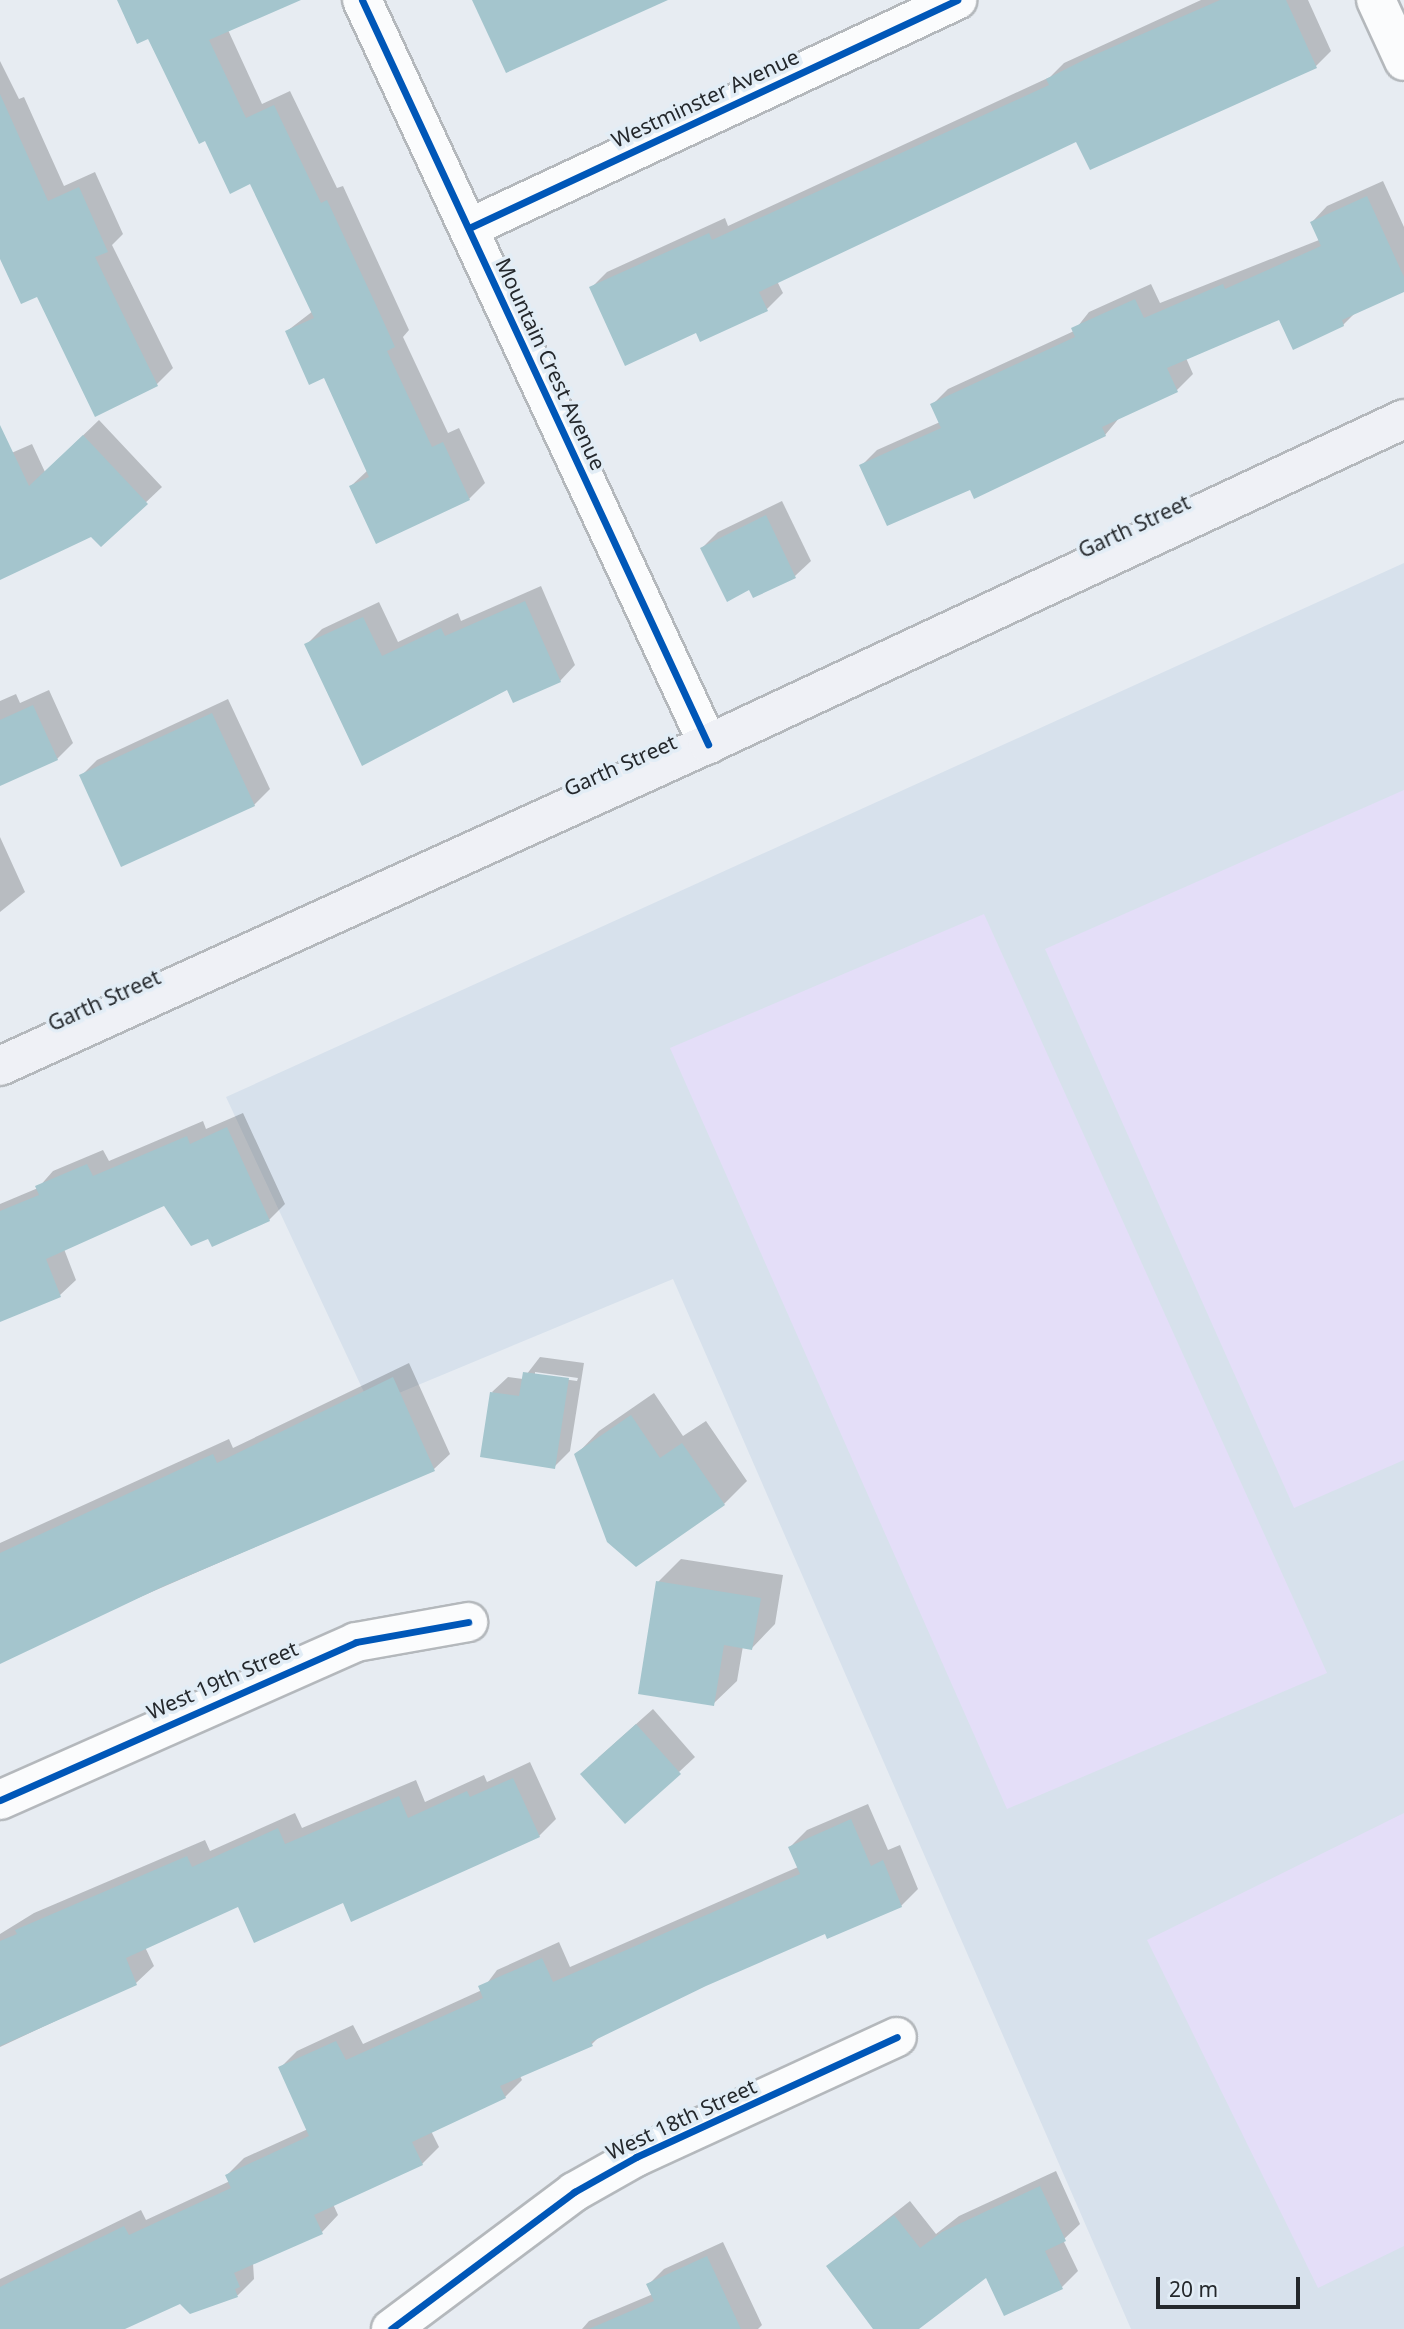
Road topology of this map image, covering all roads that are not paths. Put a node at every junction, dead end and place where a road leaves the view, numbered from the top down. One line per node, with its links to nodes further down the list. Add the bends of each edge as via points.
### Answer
1 (362, 0): 5 (street, Mountain Crest Avenue)
2 (957, 0): 5 (street, Westminster Avenue)
3 (1376, 0): 4 (street)
4 (1404, 61)
5 (469, 228): 7 (street, Mountain Crest Avenue)
6 (1404, 419): 7 (main road, Garth Street)
7 (708, 744): 8 (main road, Garth Street)
8 (0, 1066)
9 (468, 1622): 10 (street, West 19th Street, via 356,1642)
10 (0, 1800)
11 (897, 2038): 12 (street, West 18th Street, via 635,2157 584,2186 494,2248)
12 (391, 2329)

